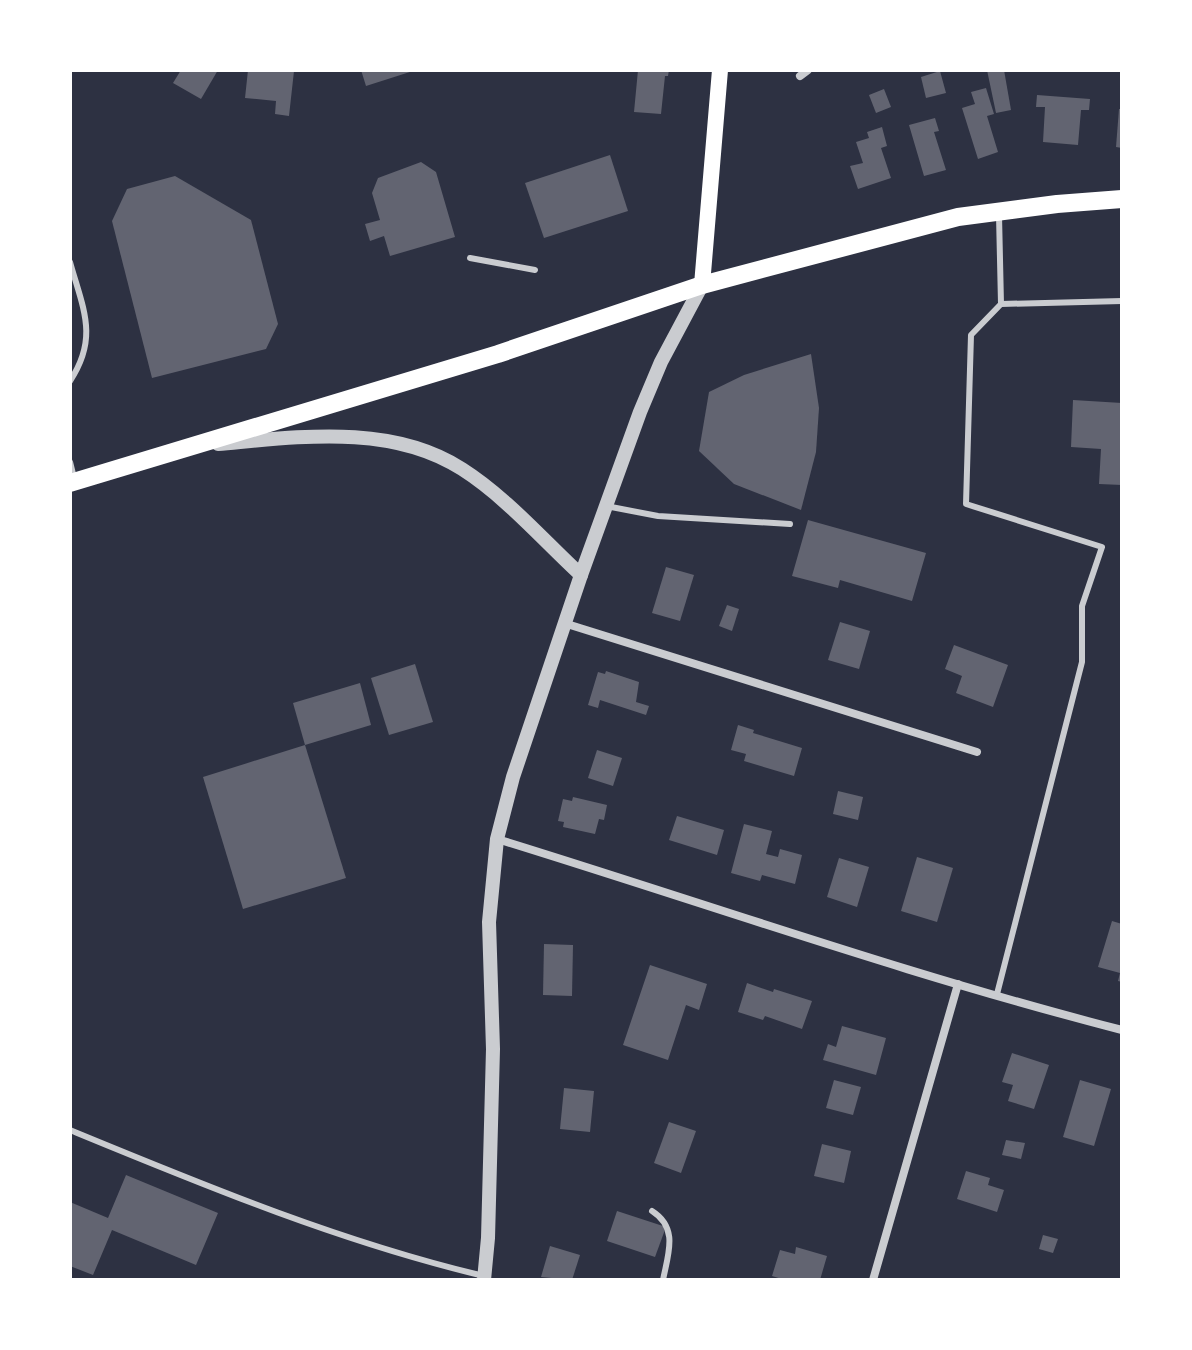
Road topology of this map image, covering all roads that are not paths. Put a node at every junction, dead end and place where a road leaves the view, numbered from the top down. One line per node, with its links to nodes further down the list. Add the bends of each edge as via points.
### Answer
1 (720, 70): 7 (main road)
2 (1122, 199): 3 (main road)
3 (999, 211): 7 (main road, via 958,217); 9 (lane)
4 (470, 258): 6 (lane)
5 (70, 262): 10 (lane, via 87,347)
6 (535, 270)
7 (702, 285): 11 (main road, via 498,354); 14 (street, via 661,362)
8 (1122, 301): 9 (lane)
9 (1001, 304): 21 (lane, via 971,335 966,504 1102,547 1082,606 1082,662)
10 (70, 381)
11 (190, 446): 13 (main road); 16 (street, via 350,437 421,449 462,469 501,499)
12 (70, 462): 13 (lane)
13 (73, 483)
14 (606, 506): 15 (lane, via 658,516); 16 (street)
15 (790, 524)
16 (581, 575): 17 (street)
17 (567, 624): 18 (street); 19 (street)
18 (977, 752)
19 (497, 839): 20 (street); 25 (street, via 489,922 493,1049)
20 (958, 984): 21 (street); 27 (street)
21 (997, 994): 22 (street)
22 (1122, 1030)
23 (70, 1130): 25 (lane, via 269,1212)
24 (652, 1211): 26 (lane, via 668,1225 670,1237)
25 (484, 1278)
26 (663, 1280)
27 (873, 1280)

